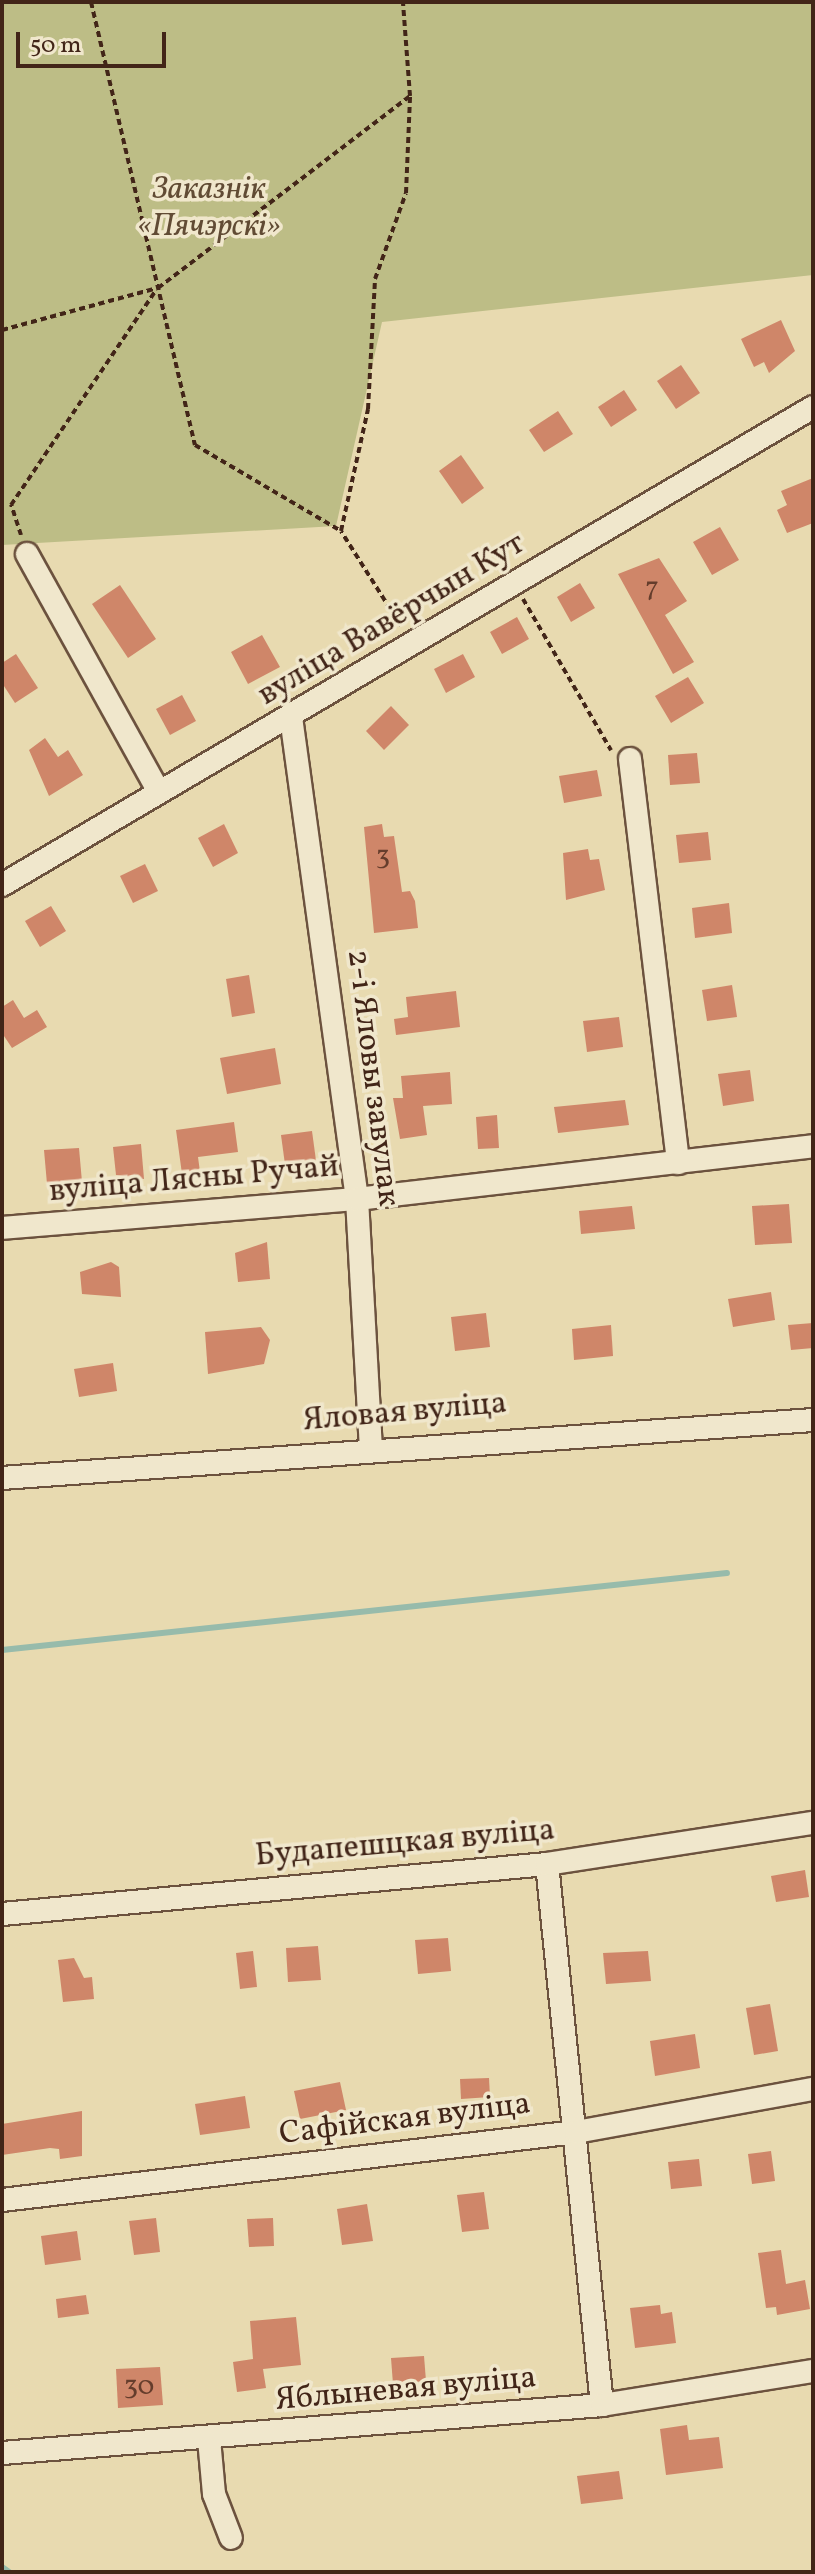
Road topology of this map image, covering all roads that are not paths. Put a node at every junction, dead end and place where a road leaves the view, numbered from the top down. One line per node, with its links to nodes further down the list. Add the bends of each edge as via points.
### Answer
1 (813, 407): 3 (street, вуліца Вавёрчын Кут)
2 (27, 554): 5 (street)
3 (291, 717): 5 (street, вуліца Вавёрчын Кут); 9 (street, 2-і Яловы завулак)
4 (630, 759): 8 (street)
5 (158, 790): 6 (street, вуліца Вавёрчын Кут)
6 (2, 885)
7 (813, 1146): 8 (street, вуліца Лясны Ручай)
8 (678, 1163): 9 (street, вуліца Лясны Ручай)
9 (357, 1199): 10 (street, вуліца Лясны Ручай); 12 (street, 2-і Яловы завулак)
10 (2, 1228)
11 (813, 1420): 12 (street, Яловая вуліца)
12 (371, 1449): 13 (street, Яловая вуліца)
13 (2, 1478)
14 (813, 1823): 15 (street, Будапешцкая вуліца)
15 (547, 1864): 16 (street, Будапешцкая вуліца); 18 (street)
16 (2, 1914)
17 (813, 2089): 18 (street, Сафійская вуліца)
18 (576, 2132): 19 (street, Сафійская вуліца); 21 (street)
19 (2, 2200)
20 (813, 2371): 21 (street, Яблыневая вуліца)
21 (602, 2405): 22 (street, Яблыневая вуліца)
22 (209, 2439): 23 (street, Яблыневая вуліца); 24 (street, via 214,2494)
23 (2, 2453)
24 (231, 2538)

